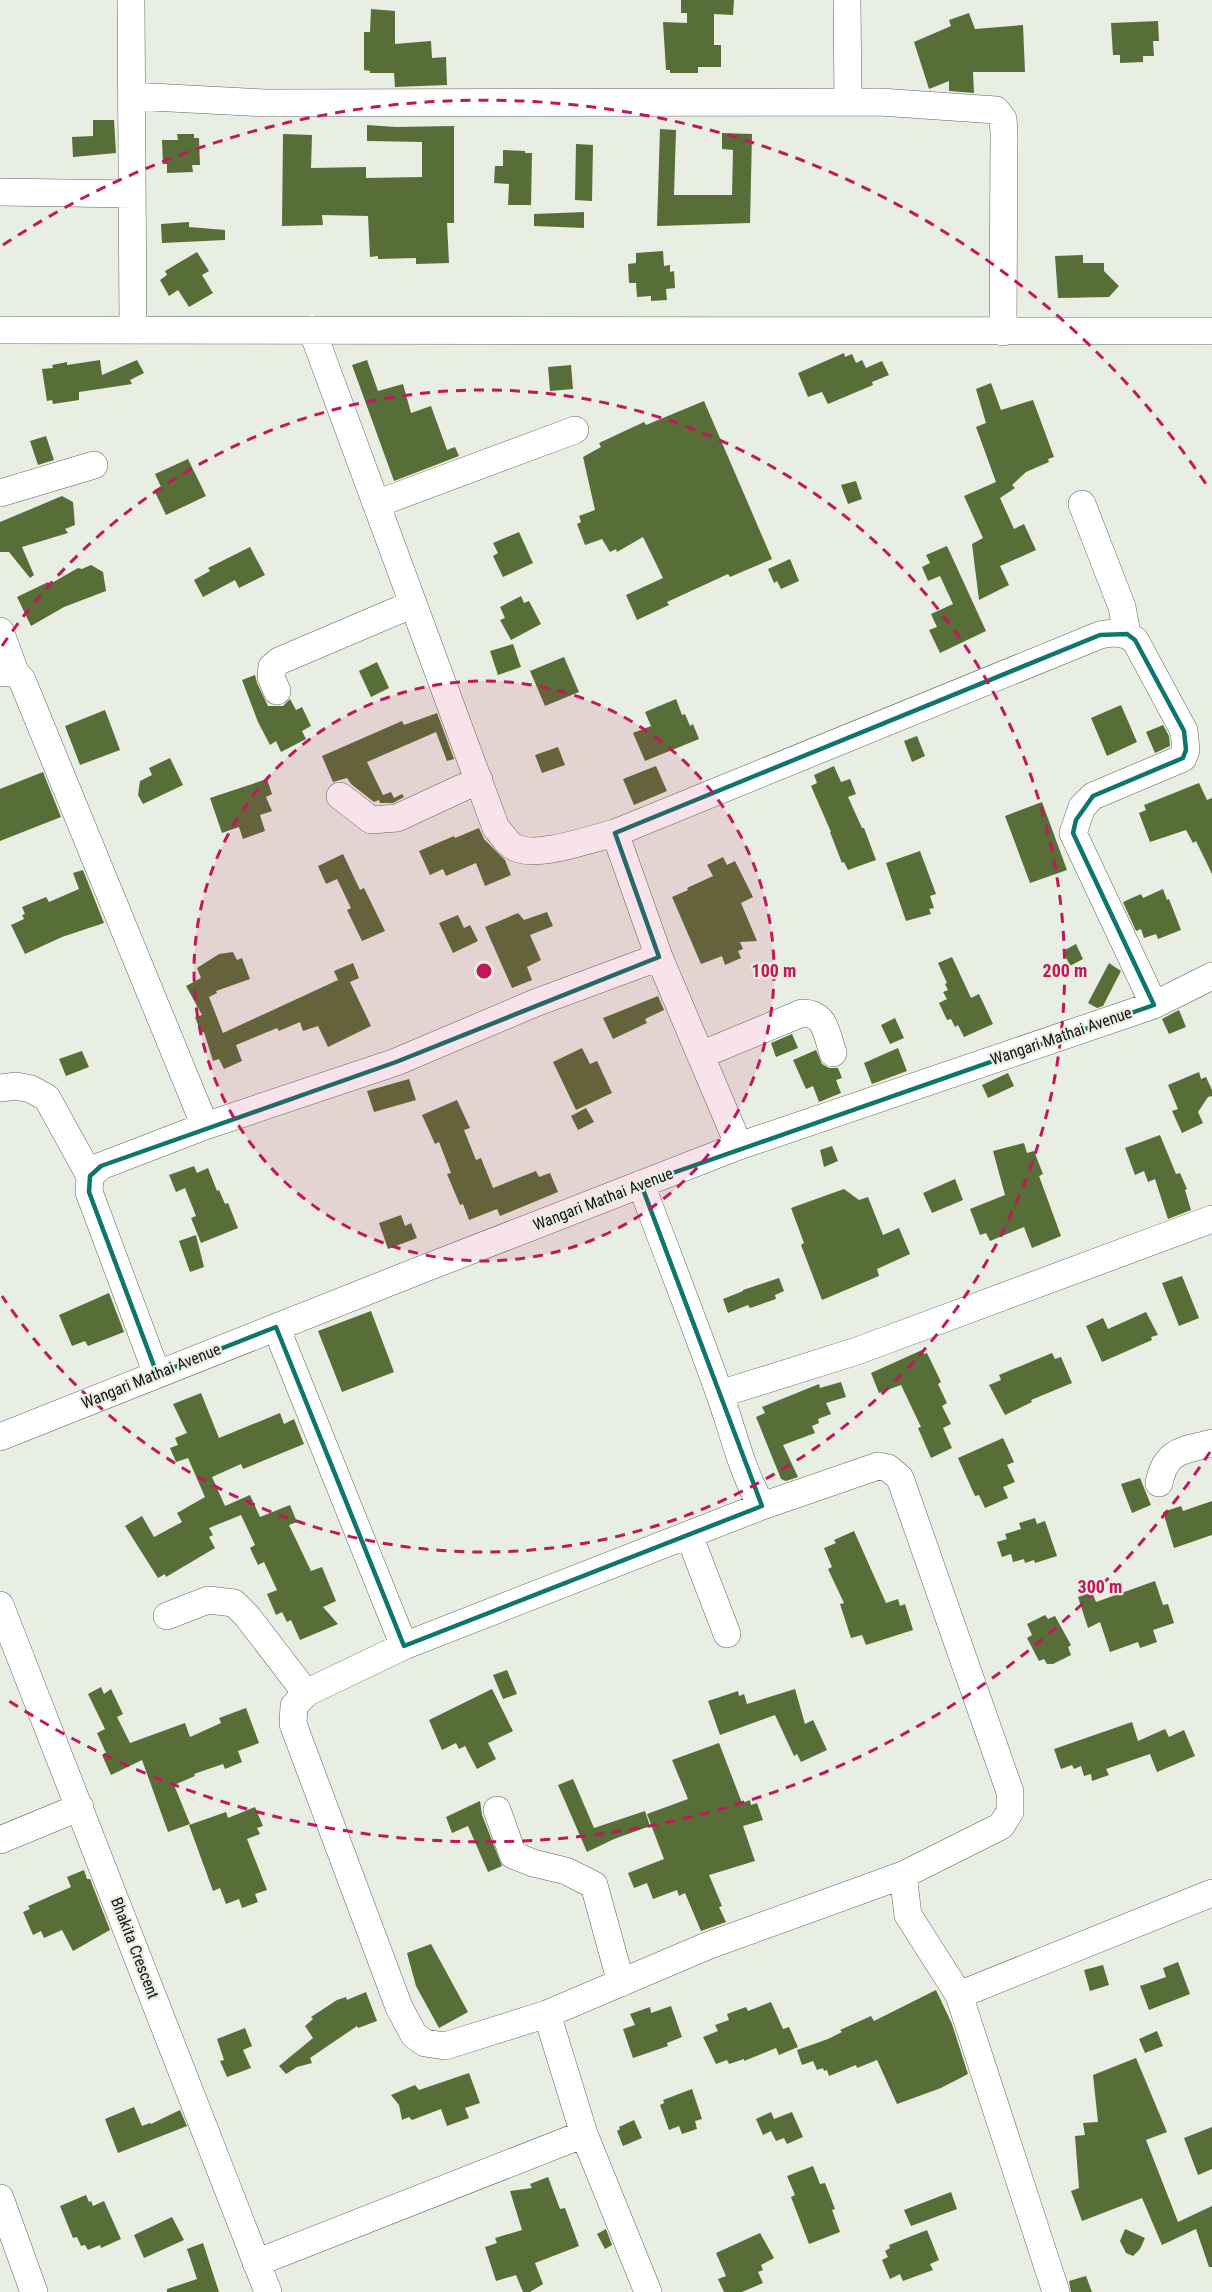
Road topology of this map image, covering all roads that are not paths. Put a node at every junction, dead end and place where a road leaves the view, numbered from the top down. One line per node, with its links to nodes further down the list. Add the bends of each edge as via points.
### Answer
1 (131, 0): 3 (street)
2 (847, 0): 4 (street)
3 (132, 96): 4 (street, via 265,103); 6 (street)
4 (848, 102): 11 (street, via 996,110 1003,119)
5 (0, 192): 6 (street)
6 (132, 194): 8 (street)
7 (0, 330): 8 (street)
8 (133, 330): 9 (street)
9 (312, 330): 11 (street); 15 (street)
10 (1212, 331): 11 (street)
11 (1003, 332)
12 (575, 430): 15 (street)
13 (94, 465): 14 (street)
14 (0, 493)
15 (376, 504): 17 (street)
16 (1082, 504): 19 (street, via 1122,607)
17 (413, 604): 21 (street, via 279,661 272,667 271,677); 22 (street)
18 (0, 631): 20 (street)
19 (1127, 634): 24 (street, via 1100,635); 27 (street, via 1135,640 1184,730 1186,750 1183,758 1093,796 1082,807 1073,833)
20 (8, 673): 31 (street, via 22,680)
21 (277, 691)
22 (479, 780): 23 (street, via 397,818 371,820); 24 (street, via 496,828 513,848 528,852)
23 (340, 796)
24 (615, 833): 25 (street)
25 (659, 957): 29 (street); 31 (street, via 396,1062)
26 (1212, 976): 27 (street, Wangari Mathai Avenue)
27 (1154, 1005): 32 (street, Wangari Mathai Avenue)
28 (833, 1053): 29 (street, via 820,1018 802,1013)
29 (700, 1055): 32 (street)
30 (0, 1089): 33 (street, via 32,1089 47,1098)
31 (205, 1126): 33 (street, via 101,1166)
32 (739, 1146): 34 (street, Wangari Mathai Avenue)
33 (90, 1176): 37 (street, via 89,1192)
34 (641, 1184): 36 (street, Wangari Mathai Avenue); 38 (street)
35 (1212, 1219): 38 (street, via 857,1351)
36 (276, 1327): 37 (street, Wangari Mathai Avenue); 47 (street)
37 (157, 1374): 39 (street, Wangari Mathai Avenue)
38 (720, 1394): 42 (street)
39 (0, 1437)
40 (1212, 1443): 41 (street, via 1175,1454 1163,1466)
41 (1159, 1483)
42 (762, 1506): 43 (street); 52 (street, via 878,1466 888,1468 900,1478 1010,1792 1010,1812 1001,1827)
43 (689, 1535): 46 (street); 47 (street)
44 (0, 1605): 49 (street, Bhakita Crescent)
45 (167, 1616): 48 (street, via 208,1600 234,1603)
46 (727, 1634)
47 (404, 1646): 48 (street)
48 (306, 1693): 56 (street, via 294,1706 292,1724 399,2007 414,2035 425,2043 445,2046)
49 (80, 1807): 51 (street); 59 (street, Bhakita Crescent)
50 (497, 1810): 54 (street, via 513,1855 566,1871 594,1885)
51 (0, 1840)
52 (903, 1875): 54 (street, via 707,1946); 55 (street, via 908,1915)
53 (1212, 1893): 55 (street)
54 (621, 1983): 56 (street)
55 (959, 1995): 63 (street)
56 (547, 2014): 57 (street)
57 (584, 2134): 59 (street); 62 (street)
58 (0, 2198): 60 (street)
59 (256, 2263): 61 (street, Bhakita Crescent)
60 (34, 2292)
61 (268, 2292)
62 (648, 2292)
63 (1056, 2292)

